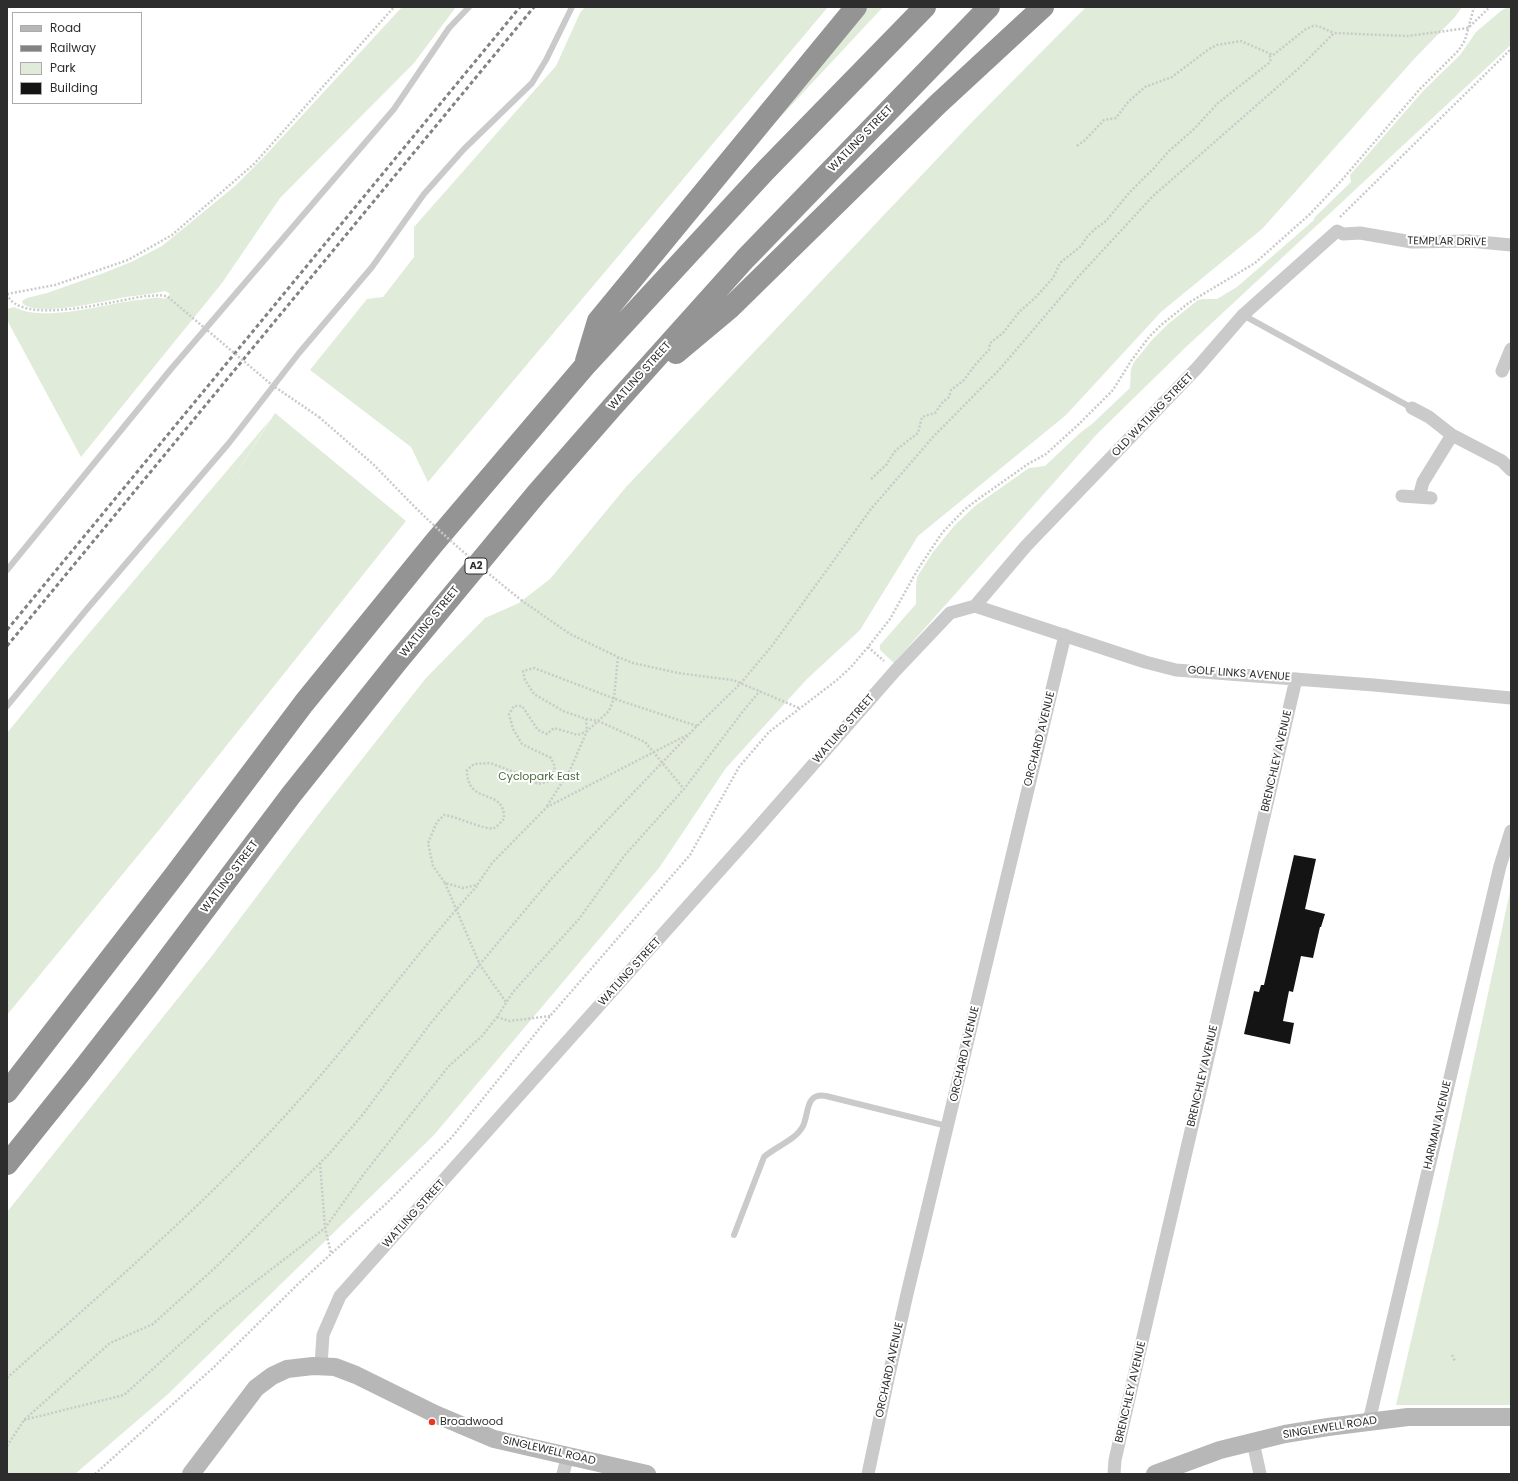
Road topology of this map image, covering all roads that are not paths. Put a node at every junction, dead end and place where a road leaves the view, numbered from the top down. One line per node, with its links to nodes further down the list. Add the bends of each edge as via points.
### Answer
1 (469, 7): 18 (lane, via 449,28 394,108 171,369)
2 (572, 7): 23 (lane, via 532,83 464,149 424,194 372,267 299,353 230,443)
3 (856, 7): 11 (highway, via 598,321)
4 (925, 7): 11 (highway, via 765,171)
5 (990, 7): 13 (highway, WATLING STREET / A2, via 746,260)
6 (1043, 7): 13 (highway, via 938,104 731,307)
7 (1337, 230): 8 (street, TEMPLAR DRIVE, via 1343,234 1360,233 1412,242 1475,241); 9 (street, OLD WATLING STREET)
8 (1511, 245)
9 (1243, 315): 14 (lane); 19 (street, OLD WATLING STREET, via 1197,368 1026,546)
10 (1511, 349): 12 (street)
11 (584, 368): 25 (highway, via 434,543 304,703)
12 (1502, 371)
13 (614, 405): 27 (highway, WATLING STREET / A2, via 537,493 387,674)
14 (1412, 408): 15 (street)
15 (1452, 435): 16 (street, via 1499,459); 17 (street, via 1424,480 1421,487 1425,497)
16 (1511, 470)
17 (1402, 496)
18 (7, 570)
19 (975, 606): 20 (street, GOLF LINKS AVENUE); 29 (street, WATLING STREET, via 950,613 895,671 340,1296 323,1335)
20 (1065, 635): 21 (street, GOLF LINKS AVENUE, via 1176,670); 26 (street, ORCHARD AVENUE)
21 (1296, 679): 22 (street, GOLF LINKS AVENUE); 38 (street, BRENCHLEY AVENUE)
22 (1511, 698)
23 (7, 706)
24 (1511, 831): 31 (street, HARMAN AVENUE, via 1498,874)
25 (7, 1092)
26 (948, 1126): 28 (lane, via 822,1095 815,1097 808,1107 802,1128 764,1157); 37 (street, ORCHARD AVENUE)
27 (7, 1164)
28 (734, 1236)
29 (322, 1365): 33 (street, SINGLEWELL ROAD, via 350,1372 435,1414 494,1439); 34 (street, SINGLEWELL ROAD, via 287,1369 256,1388)
30 (1511, 1417): 31 (street, SINGLEWELL ROAD, via 1408,1417)
31 (1369, 1421): 32 (street, SINGLEWELL ROAD, via 1285,1434)
32 (1253, 1442): 39 (street, SINGLEWELL ROAD, via 1220,1450); 40 (street)
33 (568, 1455): 35 (street); 36 (street, SINGLEWELL ROAD)
34 (191, 1474)
35 (563, 1474)
36 (647, 1474)
37 (868, 1474)
38 (1114, 1474)
39 (1155, 1474)
40 (1260, 1474)

